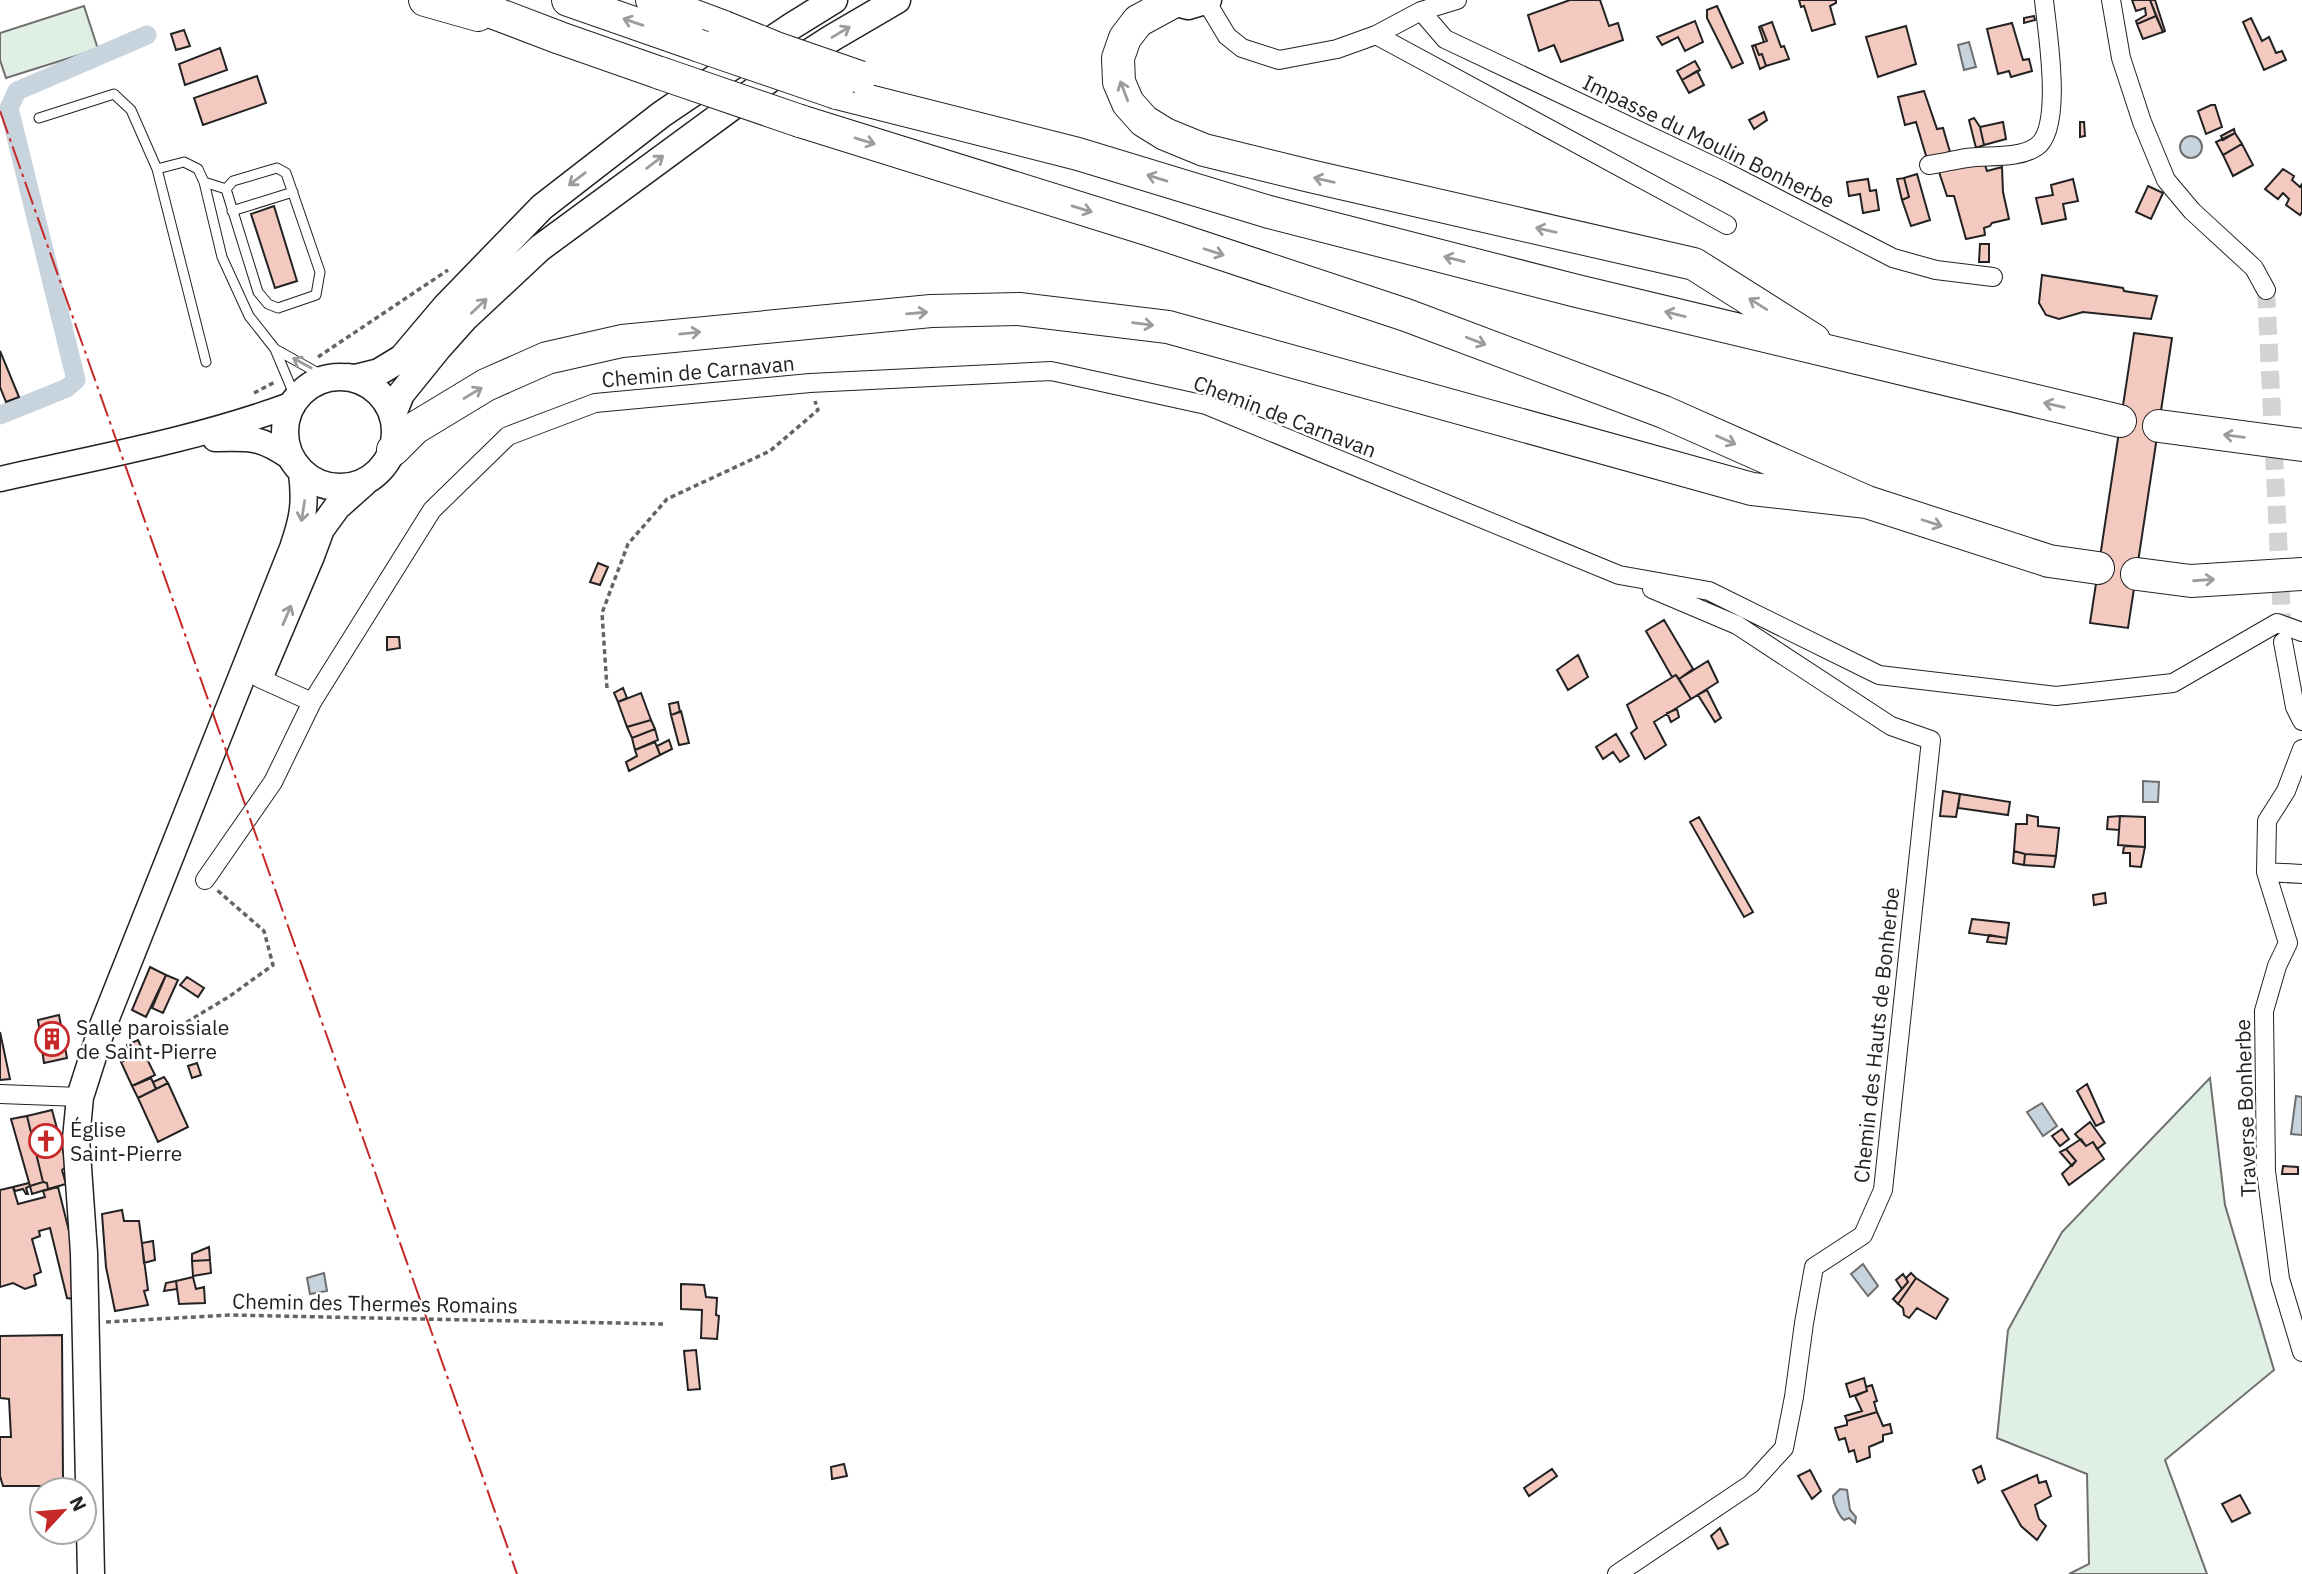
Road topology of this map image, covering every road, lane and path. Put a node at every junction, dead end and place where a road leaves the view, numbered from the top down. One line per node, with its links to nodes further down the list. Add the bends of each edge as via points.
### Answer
1 (425, 0): 14 (highway)
2 (460, 0): 14 (highway)
3 (568, 0): 15 (highway, one-way to 3, bridge, via 697,45)
4 (652, 0): 15 (highway, bridge, via 724,27)
5 (897, 0): 33 (main road, one-way to 5, via 401,394 439,347 540,248 785,68)
6 (1457, 0): 12 (street)
7 (2044, 0): 17 (street, via 2053,102 2046,138 2019,153)
8 (2111, 0): 26 (street, via 2121,58 2166,180 2192,211 2254,268)
9 (1169, 1): 10 (main road, via 1188,6); 28 (highway, one-way to 9, via 1694,264 1310,177 1204,150 1165,134 1144,121 1128,103 1119,82 1118,58 1138,21)
10 (1207, 1): 13 (street, via 1227,36 1242,48 1279,60 1337,50)
11 (823, 3): 30 (main road, one-way to 30, via 662,114 542,206 402,358 379,372 355,378)
12 (1421, 11): 13 (street); 25 (street, Impasse du Moulin Bonherbe, via 1445,39 1724,171 1893,258 1936,270)
13 (1376, 35): 23 (street)
14 (560, 38): 42 (highway, one-way to 42, bridge, via 800,121 1406,315 1664,412)
15 (848, 85): 28 (highway, one-way to 15, via 1269,212)
16 (39, 118): 18 (lane, via 114,94 131,110)
17 (1929, 165)
18 (157, 169): 19 (lane, via 184,162 198,169); 29 (lane)
19 (204, 182): 20 (lane); 27 (lane, via 227,267 249,316)
20 (226, 189): 21 (lane, via 233,181 277,168 286,173); 22 (lane)
21 (293, 192): 22 (lane); 22 (lane, via 320,272 316,295 278,308 258,292)
22 (232, 211)
23 (1727, 225)
24 (457, 264): 30 (path)
25 (1993, 277)
26 (2266, 290)
27 (275, 349): 30 (lane, one-way to 27); 32 (lane)
28 (1836, 354): 34 (highway, one-way to 28)
29 (206, 362)
30 (329, 372): 32 (main road); 33 (main road, via 367,384)
31 (810, 383): 46 (street, Chemin de Carnavan, via 1051,370 1206,405); 50 (path, via 818,410 770,451 667,499 628,544 602,613); 51 (street, Chemin de Carnavan, via 595,403 508,436 432,510)
32 (294, 402): 36 (main road, via 254,419); 39 (main road, via 286,419 285,439)
33 (393, 414): 38 (main road)
34 (2120, 421)
35 (2159, 426): 37 (highway, one-way to 35)
36 (162, 443): 39 (main road, via 250,438 270,443); 40 (main road)
37 (2302, 445)
38 (393, 450): 41 (main road, via 376,475); 42 (highway, one-way to 42, via 415,428 486,385 547,358 622,341 907,313 1019,309 1168,327 1752,489)
39 (296, 465): 41 (main road, via 321,485 342,488); 54 (main road, one-way to 54, via 305,497 302,523)
40 (0, 480)
41 (363, 483): 49 (main road, one-way to 41, via 321,529)
42 (1867, 502): 43 (highway, one-way to 43, via 2049,561)
43 (2098, 568)
44 (2137, 573): 45 (highway, one-way to 45, via 2191,581)
45 (2302, 574)
46 (1619, 575): 47 (street, Chemin de Carnavan, via 1709,591 1879,675 2056,696 2173,683 2277,623); 65 (street, Chemin des Hauts de Bonherbe, via 1737,625 1891,726 1931,740 1883,1190 1863,1235 1814,1267 1784,1448 1751,1484)
47 (2302, 632)
48 (2283, 642): 52 (street, via 2295,707)
49 (259, 677): 51 (street); 54 (main road)
50 (607, 688)
51 (312, 702): 57 (street, Chemin de Carnavan, via 273,782)
52 (2302, 721)
53 (2302, 749): 55 (street, Traverse Bonherbe, via 2286,791 2267,821)
54 (171, 852): 60 (main road)
55 (2266, 872): 56 (street); 63 (street, Traverse Bonherbe, via 2288,943 2264,1011 2266,1171 2280,1279)
56 (2302, 874)
57 (205, 880): 58 (path, via 264,931 273,965)
58 (172, 1031)
59 (0, 1094): 60 (street)
60 (80, 1097): 61 (main road, via 76,1139)
61 (86, 1323): 62 (path, Chemin des Thermes Romains, via 229,1315); 64 (main road)
62 (663, 1324)
63 (2302, 1352)
64 (91, 1574)
65 (1617, 1574)

